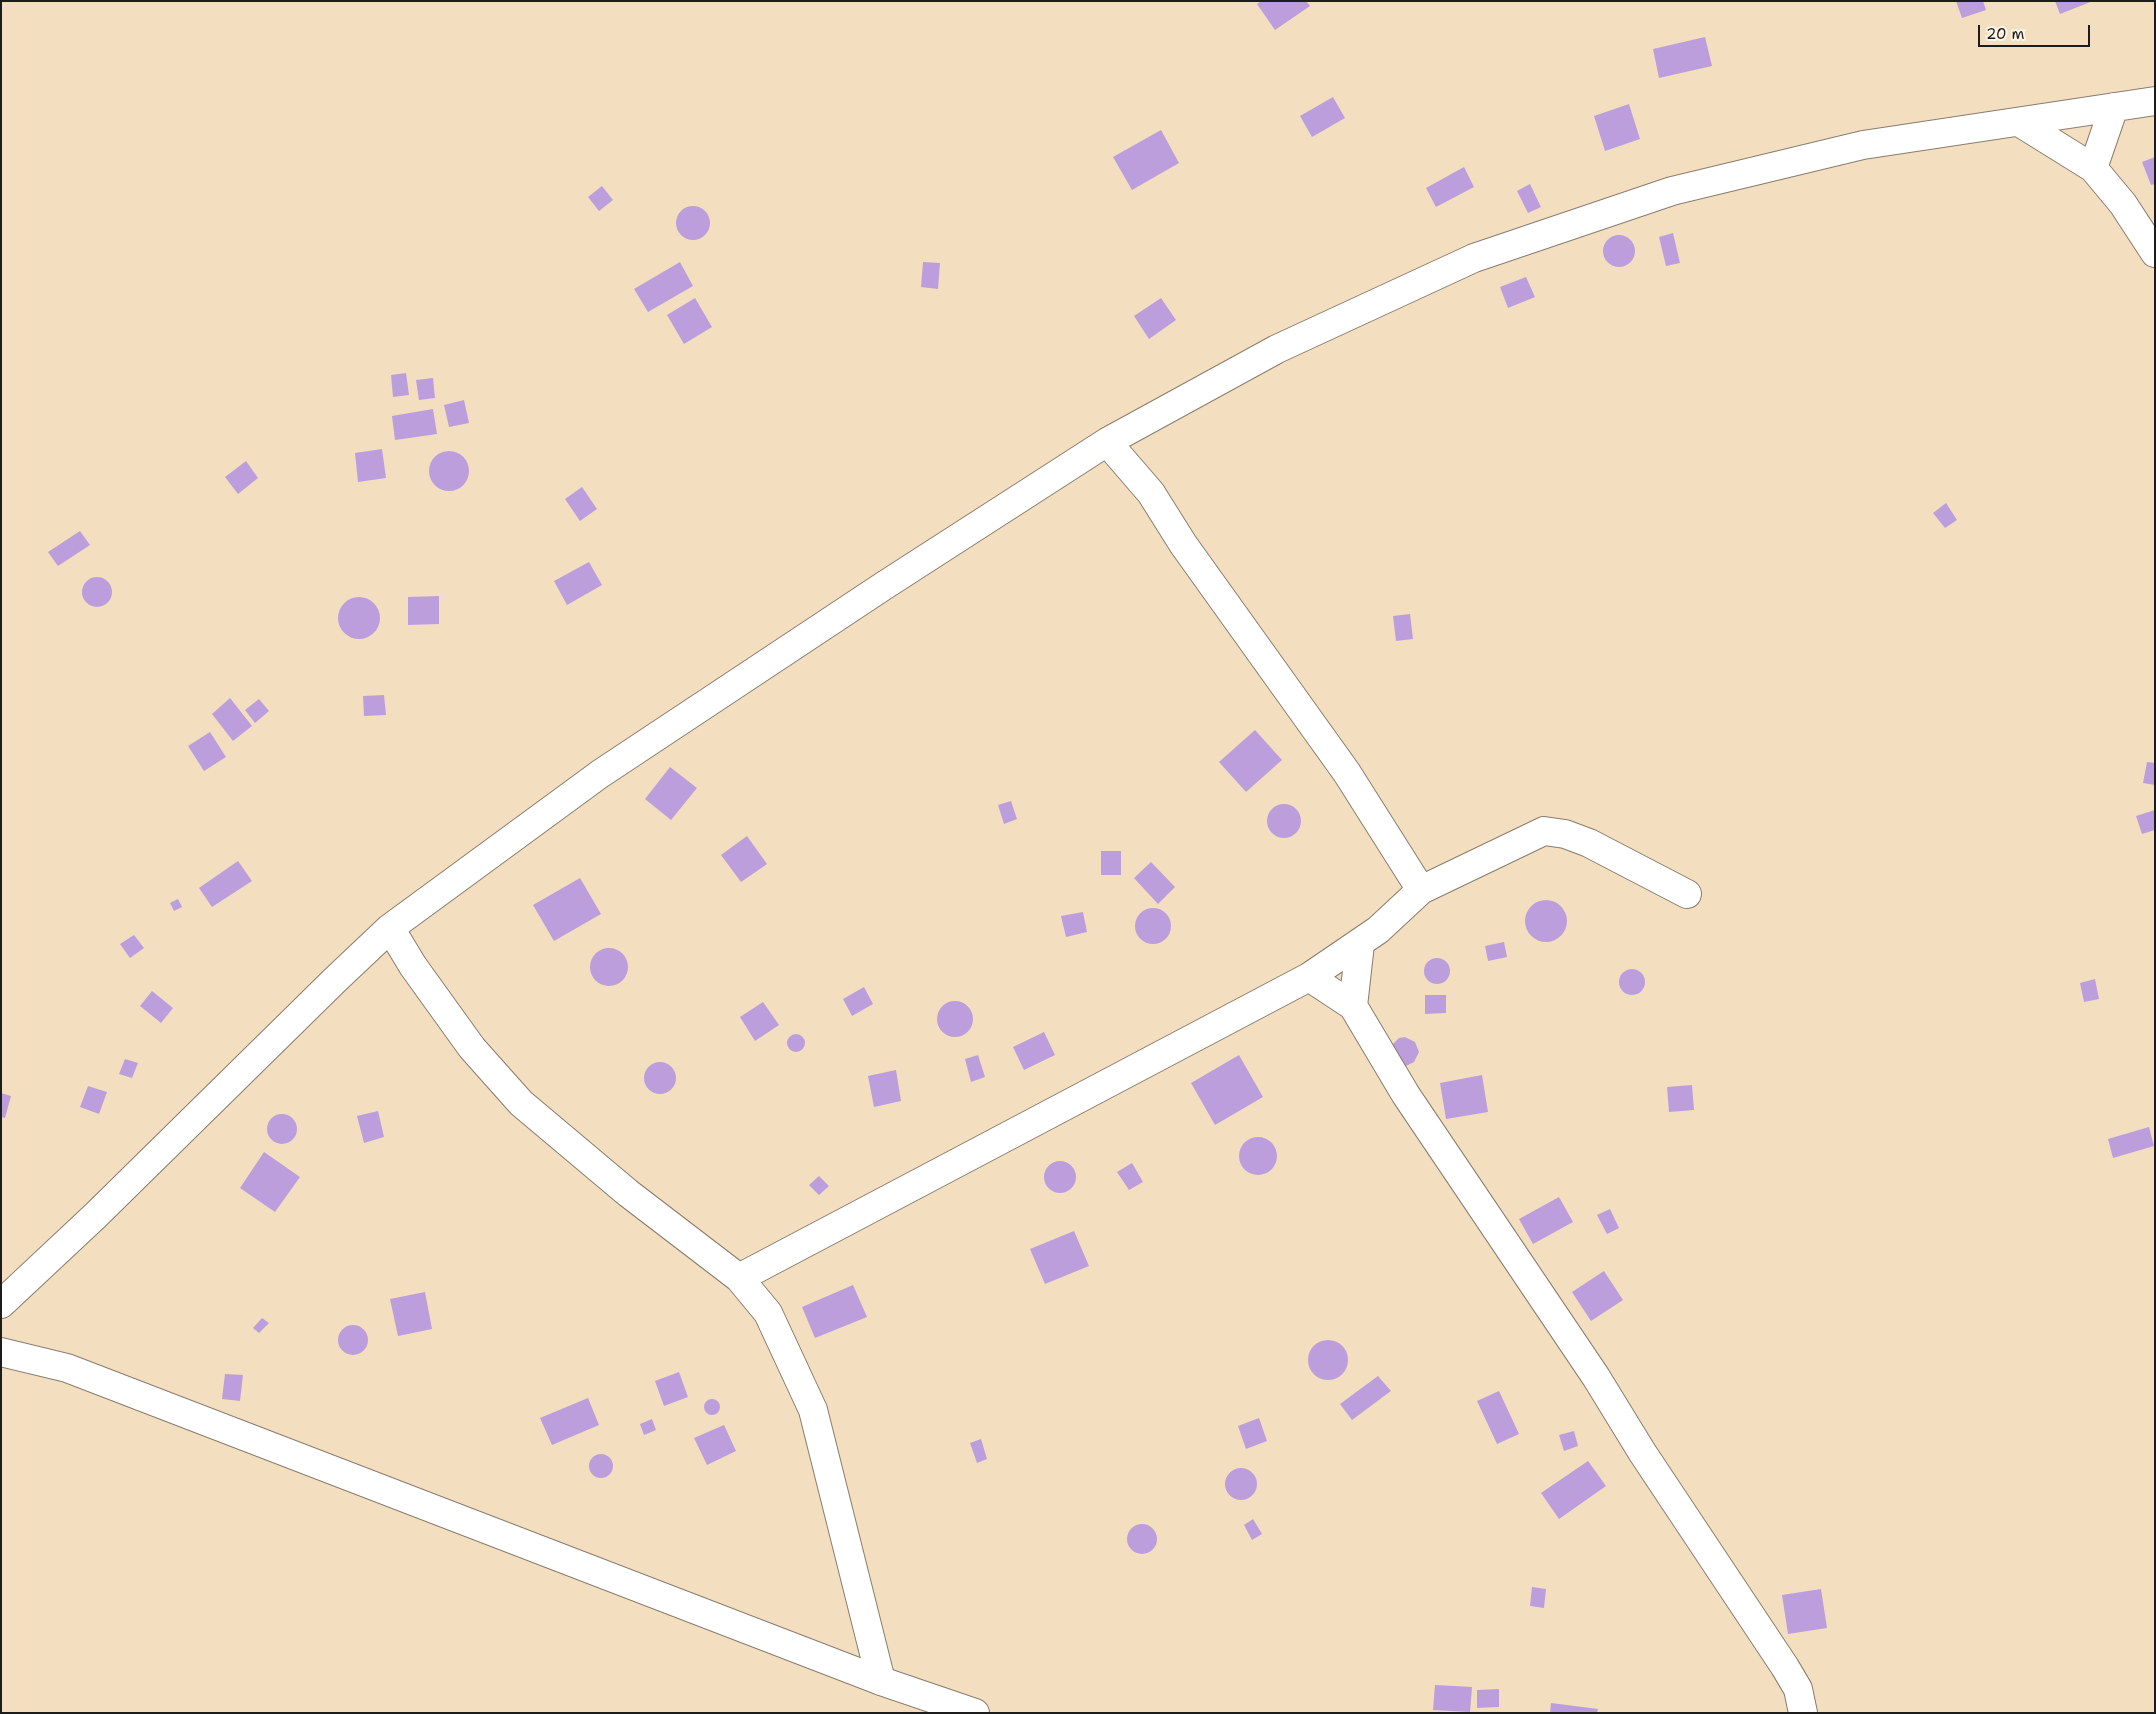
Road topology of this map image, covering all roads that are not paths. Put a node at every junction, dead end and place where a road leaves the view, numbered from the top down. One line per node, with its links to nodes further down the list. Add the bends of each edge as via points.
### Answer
1 (2155, 101): 2 (street)
2 (2114, 107): 3 (street); 4 (street)
3 (2019, 122): 4 (street); 6 (street, via 1863,145 1672,191 1474,258 1277,349)
4 (2093, 168): 5 (street)
5 (2155, 253)
6 (1107, 442): 7 (street, via 1151,494 1346,773); 9 (street, via 600,774)
7 (1421, 890): 8 (street, via 1544,831 1566,834 1589,843); 10 (street)
8 (1687, 894)
9 (390, 928): 13 (street, via 472,1048 521,1103 628,1193); 14 (street, via 96,1216)
10 (1360, 944): 11 (street); 12 (street)
11 (1309, 977): 12 (street); 13 (street)
12 (1352, 1006): 18 (street, via 1406,1095 1596,1377 1647,1460 1785,1667 1798,1689)
13 (739, 1278): 16 (street, via 768,1313 813,1410)
14 (1, 1304)
15 (1, 1352): 16 (street, via 67,1368)
16 (881, 1681): 17 (street)
17 (975, 1713)
18 (1803, 1713)

